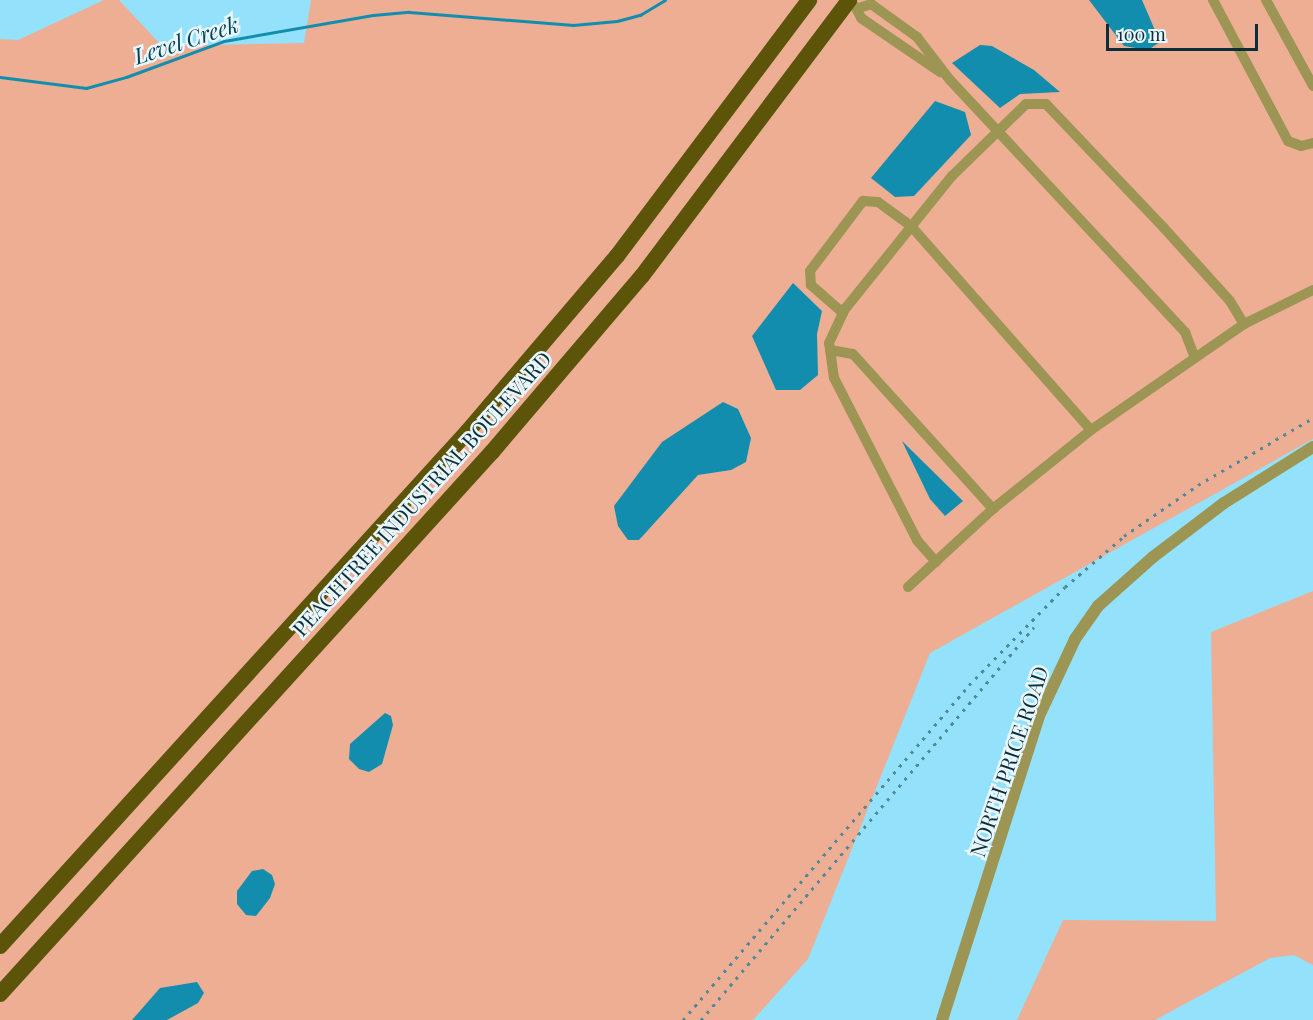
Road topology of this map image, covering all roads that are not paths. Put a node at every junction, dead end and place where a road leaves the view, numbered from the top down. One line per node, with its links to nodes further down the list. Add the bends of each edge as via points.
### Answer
1 (809, 0): 20 (highway, PEACHTREE INDUSTRIAL BOULEVARD, via 617,256 476,422)
2 (1213, 0): 8 (street, via 1288,141 1301,147)
3 (1266, 0): 6 (street)
4 (851, 2): 5 (street, via 861,18); 5 (street, via 871,4 916,37); 21 (highway, PEACHTREE INDUSTRIAL BOULEVARD, via 642,276 492,452)
5 (950, 80): 7 (street)
6 (1313, 86)
7 (998, 132): 9 (street, via 952,176); 12 (street, via 1026,105 1046,105 1172,236 1230,301); 14 (street, via 1185,332)
8 (1313, 143)
9 (911, 226): 11 (street); 11 (street, via 878,202 863,201 810,271 811,285); 15 (street)
10 (1313, 291): 12 (street)
11 (843, 313): 13 (street, via 833,329)
12 (1244, 324): 14 (street)
13 (830, 351): 17 (street, via 853,354); 18 (street, via 834,378 917,540)
14 (1194, 356): 15 (street)
15 (1091, 430): 17 (street)
16 (1313, 447): 22 (street, NORTH PRICE ROAD, via 1224,503 1153,557 1098,606 1075,639 1039,716)
17 (993, 509): 18 (street)
18 (936, 562): 19 (street)
19 (908, 586)
20 (0, 946)
21 (0, 994)
22 (942, 1020)

